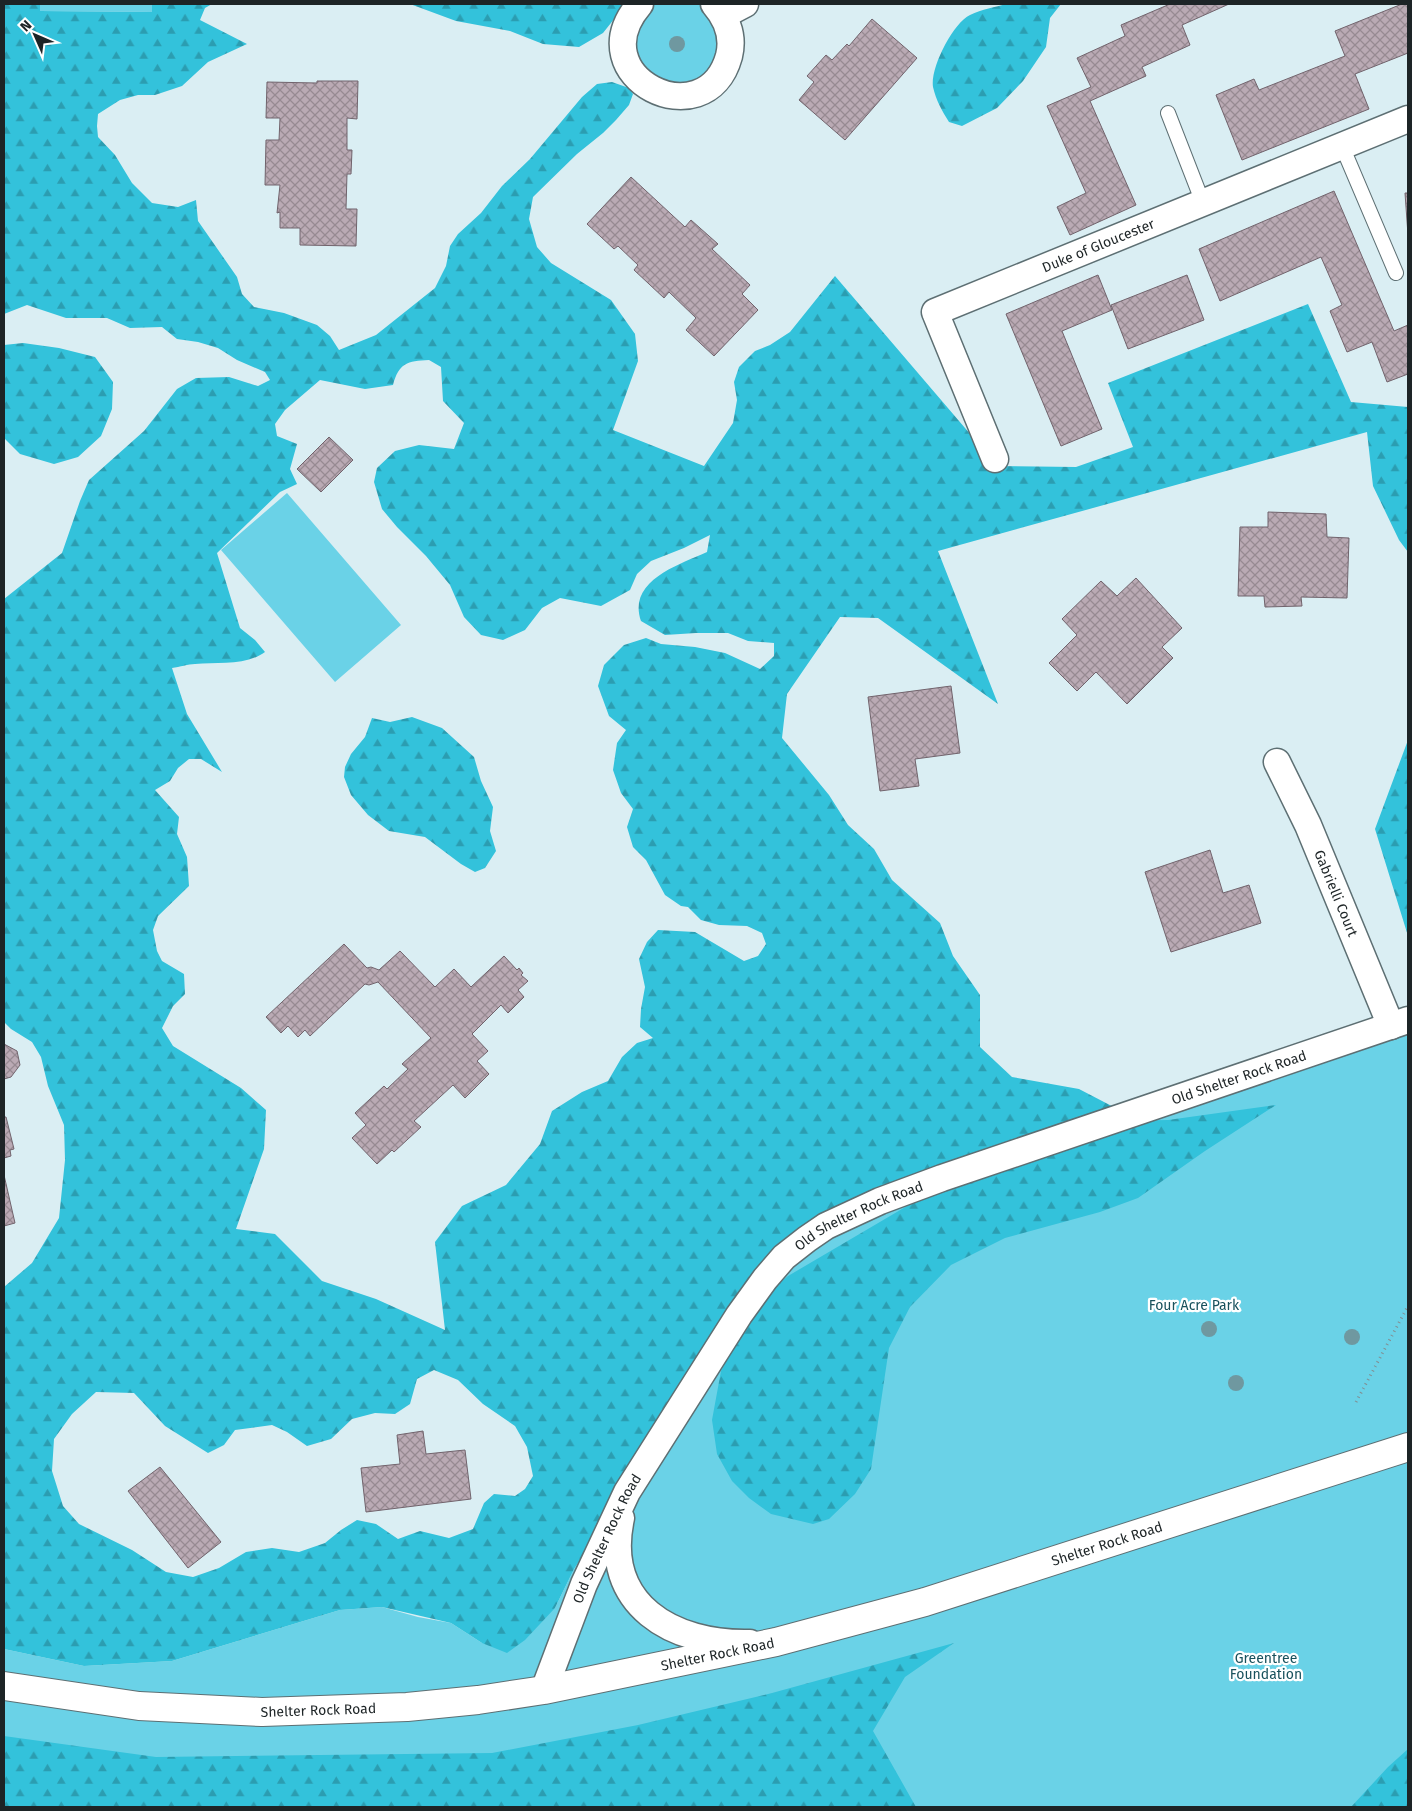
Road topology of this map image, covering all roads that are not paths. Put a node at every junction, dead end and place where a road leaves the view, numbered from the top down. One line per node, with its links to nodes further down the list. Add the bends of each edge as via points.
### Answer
1 (640, 4): 2 (street, via 626,27 623,41 625,56 637,79 651,90 668,96 702,91 721,73 731,48)
2 (728, 7)
3 (1168, 113): 6 (lane)
4 (1408, 119): 5 (street, Duke of Gloucester)
5 (1342, 146): 6 (street, Duke of Gloucester); 7 (lane)
6 (1204, 203): 8 (street, Duke of Gloucester, via 936,312)
7 (1396, 274)
8 (995, 459)
9 (1277, 762): 10 (street, Gabrielli Court)
10 (1400, 1023): 12 (street, Old Shelter Rock Road, via 942,1178 826,1226 784,1257 765,1279)
11 (1408, 1447): 13 (main road, Shelter Rock Road, via 925,1602)
12 (627, 1492): 13 (street, via 617,1537 619,1565 630,1594 650,1615 672,1629 702,1639 734,1643); 15 (street, Old Shelter Rock Road, via 584,1584)
13 (776, 1642): 15 (main road, Shelter Rock Road)
14 (4, 1686): 15 (main road, Shelter Rock Road, via 138,1706 262,1712 407,1707)
15 (544, 1690)

